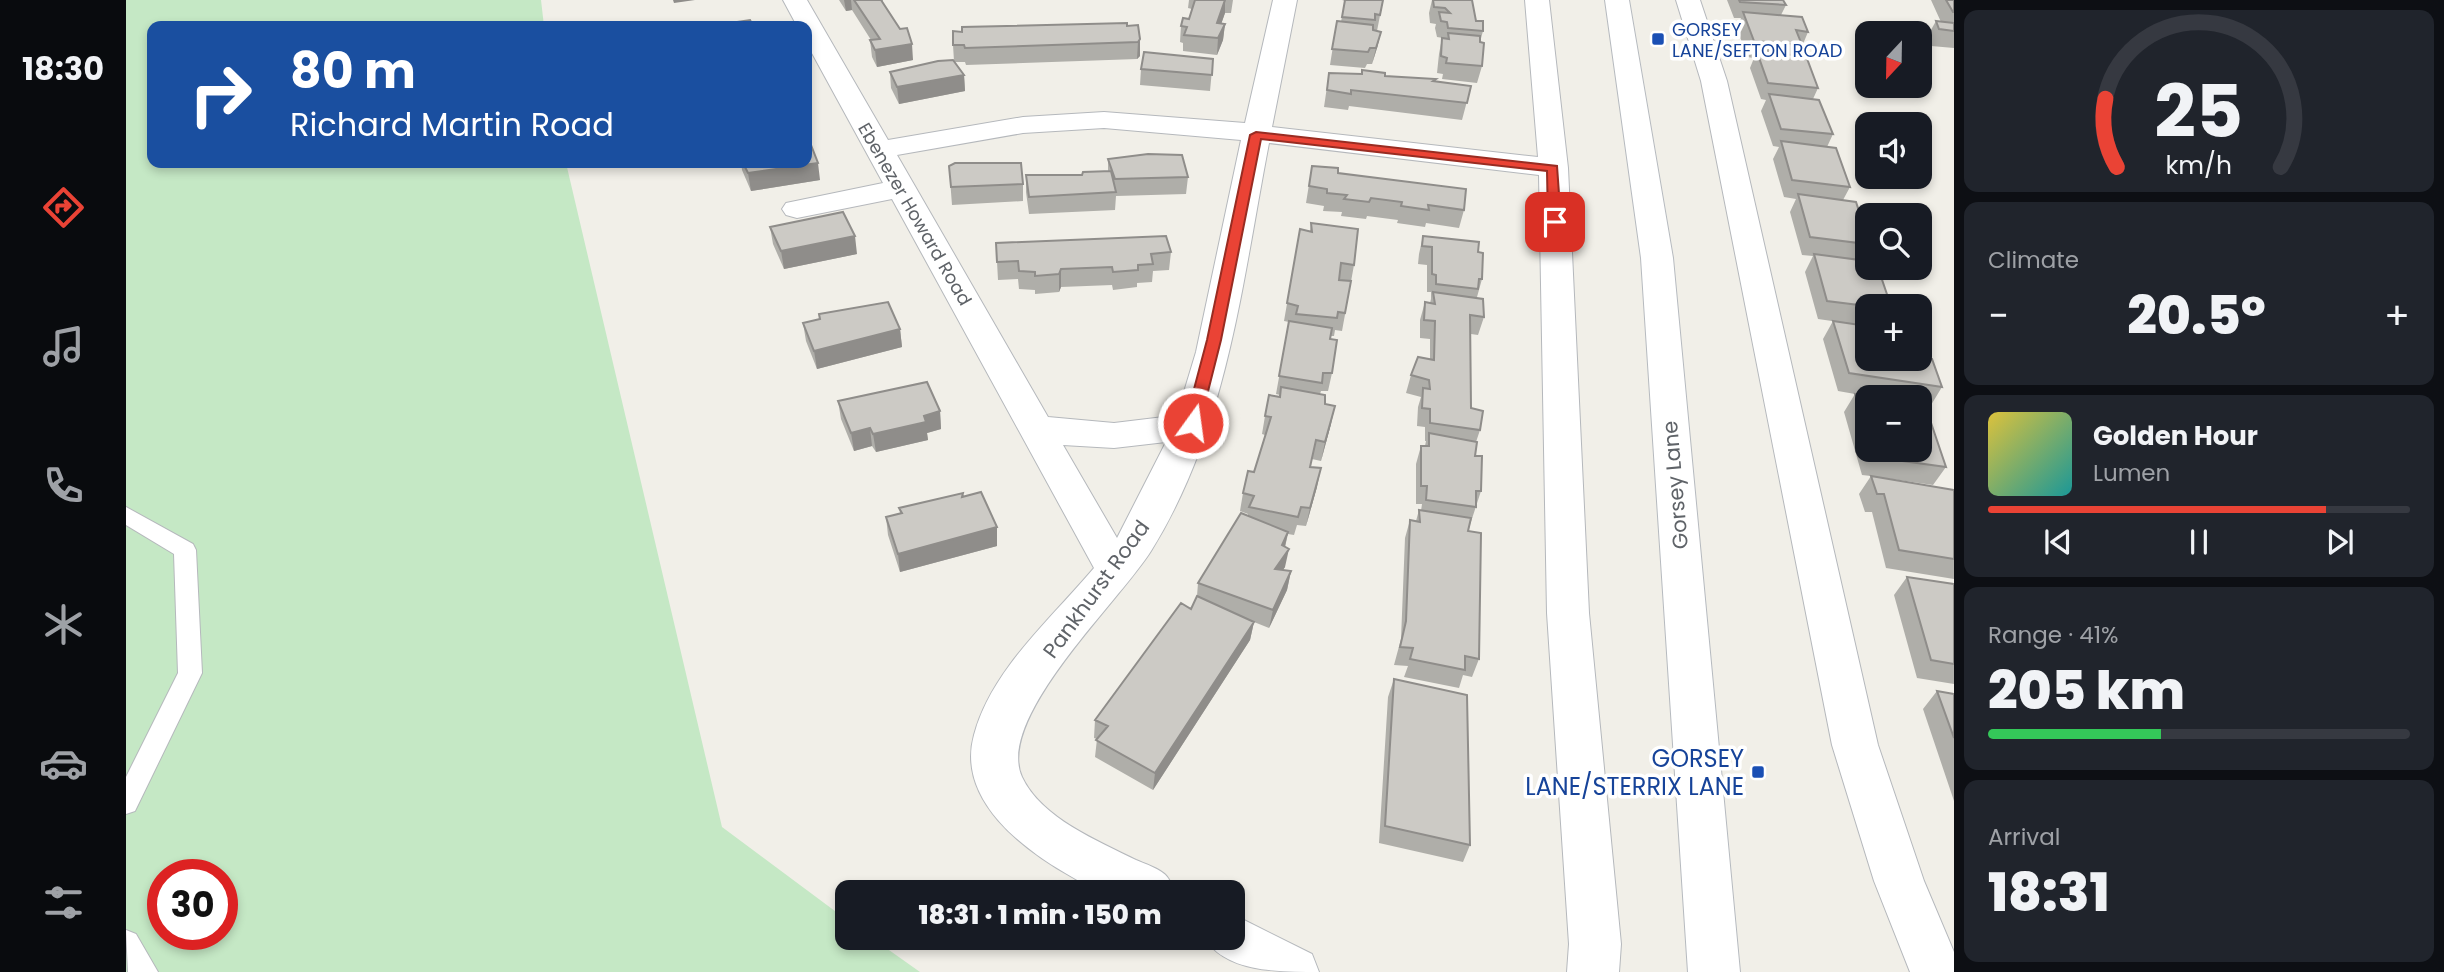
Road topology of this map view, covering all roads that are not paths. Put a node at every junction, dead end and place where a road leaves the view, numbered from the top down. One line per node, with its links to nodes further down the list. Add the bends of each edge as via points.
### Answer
1 (795, 0): 6 (street, Ebenezer Howard Road)
2 (1285, 0): 9 (street, Pankhurst Road)
3 (1537, 0): 11 (street)
4 (1617, 0): 25 (street, Gorsey Lane, via 1657,258)
5 (1688, 0): 26 (street, via 1714,82 1856,745 1899,881)
6 (803, 21)
7 (812, 47): 8 (street, Ebenezer Howard Road)
8 (820, 69): 10 (street, Ebenezer Howard Road)
9 (1256, 135): 10 (street, via 1145,122 1063,121); 11 (street); 14 (street, Pankhurst Road)
10 (878, 150): 12 (street, Ebenezer Howard Road)
11 (1553, 168): 24 (street, via 1567,613 1595,944)
12 (902, 188): 13 (street); 15 (street, Ebenezer Howard Road)
13 (797, 209)
14 (1193, 423): 15 (street, via 1156,434 1111,437); 17 (street, Pankhurst Road, via 1161,496)
15 (1035, 427): 17 (street, Ebenezer Howard Road)
16 (126, 515): 18 (lane, via 185,550 190,673)
17 (1115, 570): 19 (street, Pankhurst Road, via 1012,700 995,736 994,761 1014,808 1036,827)
18 (126, 803)
19 (1128, 880)
20 (126, 944): 22 (lane)
21 (1245, 946): 23 (street)
22 (144, 972)
23 (1293, 972)
24 (1593, 972)
25 (1714, 972)
26 (1936, 972)

